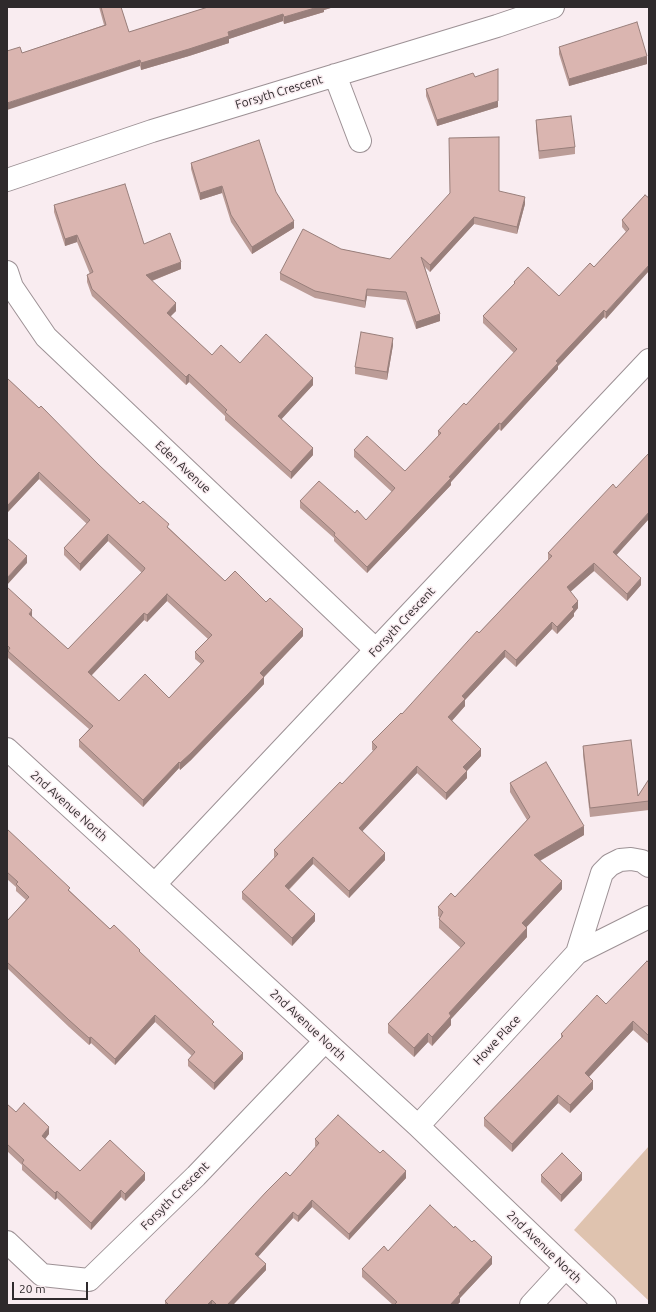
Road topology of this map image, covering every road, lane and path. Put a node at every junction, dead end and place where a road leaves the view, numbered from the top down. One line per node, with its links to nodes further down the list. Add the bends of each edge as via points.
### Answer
1 (553, 7): 2 (street, Forsyth Crescent)
2 (335, 75): 3 (street); 4 (street, Forsyth Crescent, via 152,131)
3 (360, 141)
4 (7, 180)
5 (7, 272): 7 (street, Eden Avenue, via 12,287 46,338)
6 (649, 360): 7 (street, Forsyth Crescent)
7 (376, 649): 10 (street, Forsyth Crescent)
8 (7, 749): 10 (street, 2nd Avenue North)
9 (649, 866): 12 (street, Howe Place, via 642,861 620,860 602,873)
10 (155, 884): 13 (street, 2nd Avenue North)
11 (649, 918): 12 (street, Howe Place)
12 (577, 953): 14 (street, Howe Place)
13 (325, 1041): 14 (street, 2nd Avenue North); 15 (street, Forsyth Crescent, via 196,1176 89,1280 42,1275)
14 (418, 1126): 16 (street, 2nd Avenue North)
15 (7, 1242)
16 (566, 1268): 17 (street); 18 (street, 2nd Avenue North)
17 (531, 1305)
18 (605, 1305)

